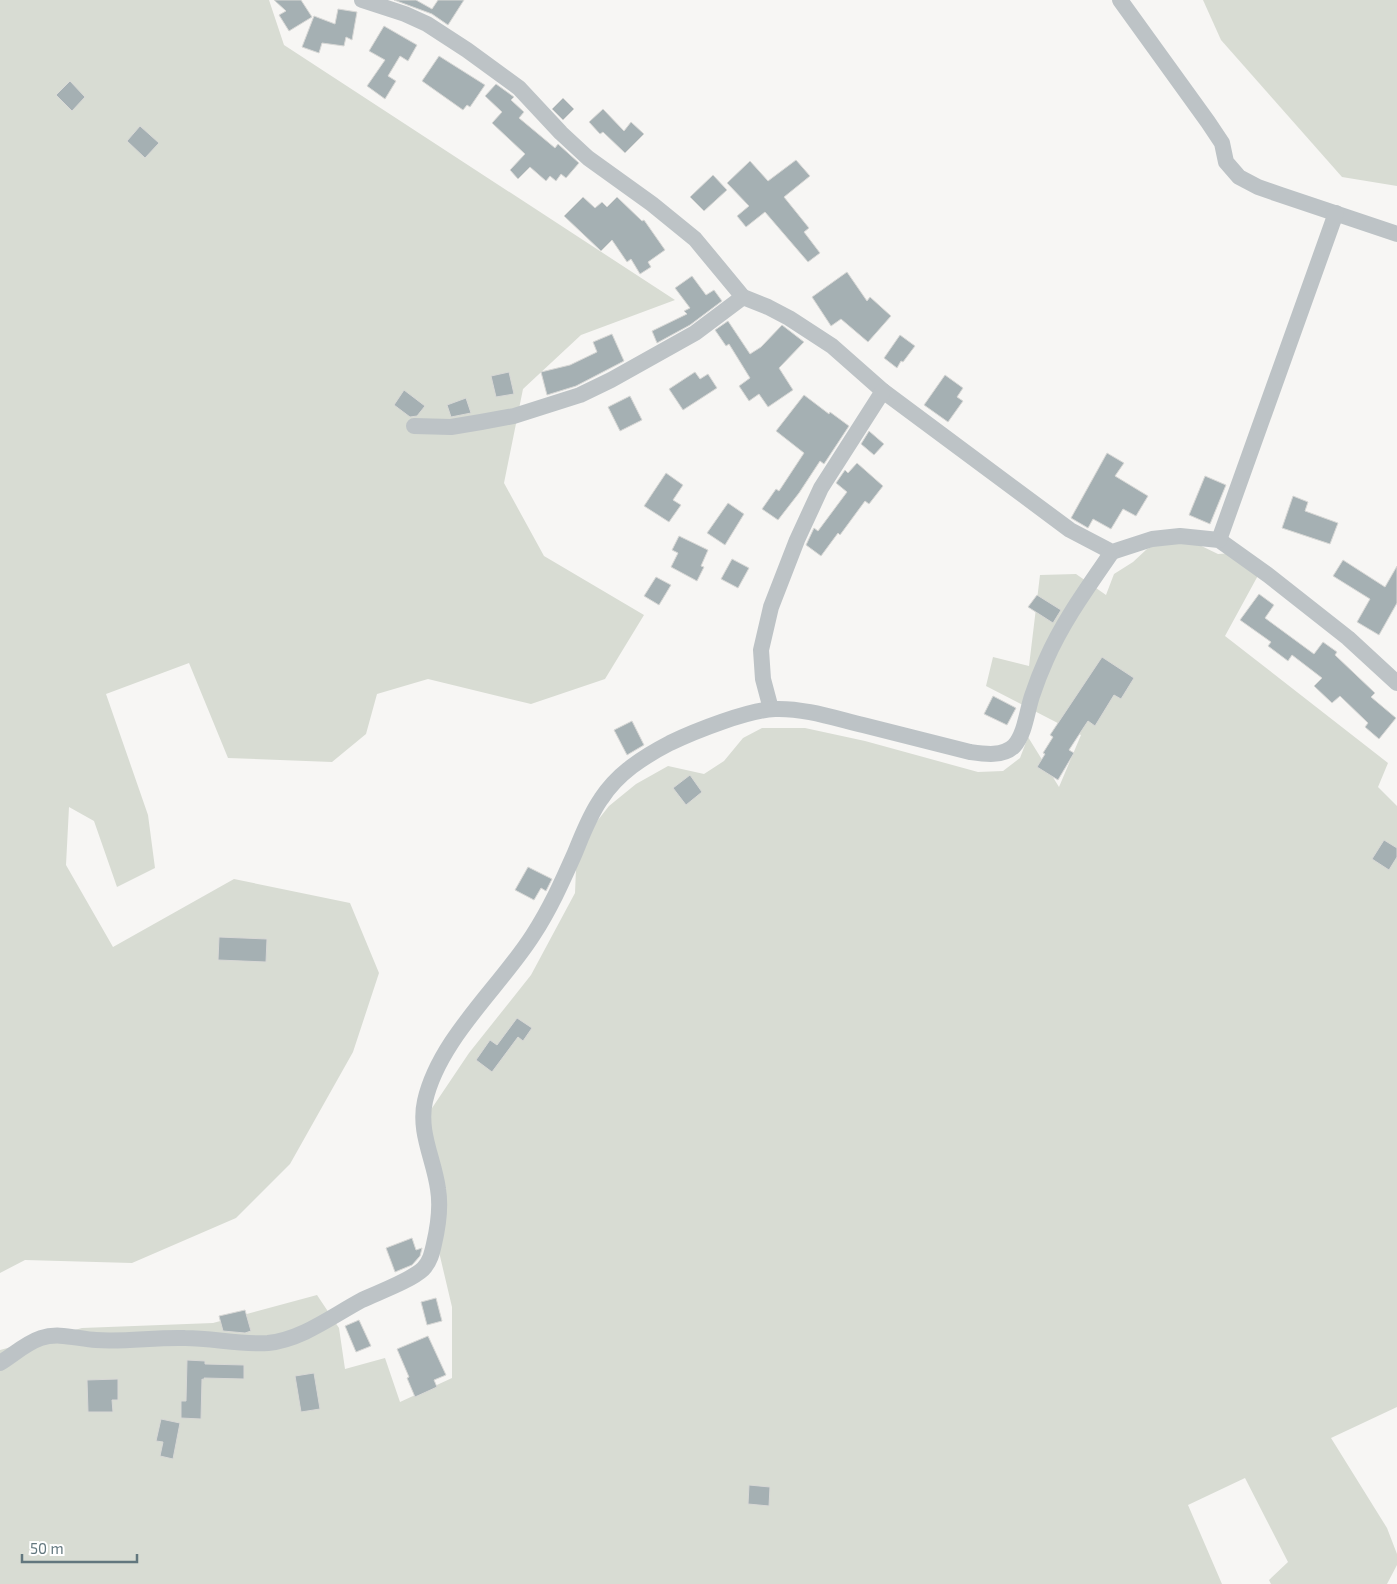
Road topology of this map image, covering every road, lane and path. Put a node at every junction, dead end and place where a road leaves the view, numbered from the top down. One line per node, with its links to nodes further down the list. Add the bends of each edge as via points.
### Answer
1 (362, 0): 5 (street, via 427,24 519,88 588,158 695,239)
2 (1120, 0): 3 (street, via 1208,122 1222,143 1226,162 1239,177)
3 (1336, 213): 4 (street); 8 (street)
4 (1397, 234)
5 (742, 297): 6 (street, via 789,318 832,346); 7 (street, via 695,333 580,396 514,416 481,422 451,427)
6 (883, 391): 9 (street, via 1070,530); 11 (street, via 821,488 771,607 761,650 763,680)
7 (414, 426)
8 (1220, 540): 9 (street, via 1180,536 1152,539); 10 (street, via 1348,638)
9 (1112, 552): 11 (street, via 1058,635 1036,685 1020,736 1013,747 1004,752 970,752 820,714)
10 (1397, 683)
11 (771, 709): 12 (street, via 685,736 654,752 616,779 601,798 560,887 534,934 459,1033 431,1082 424,1103 423,1121 439,1191 439,1211 431,1256 415,1275 281,1341 254,1343 180,1338 99,1341 51,1336 29,1344)
12 (0, 1364)

